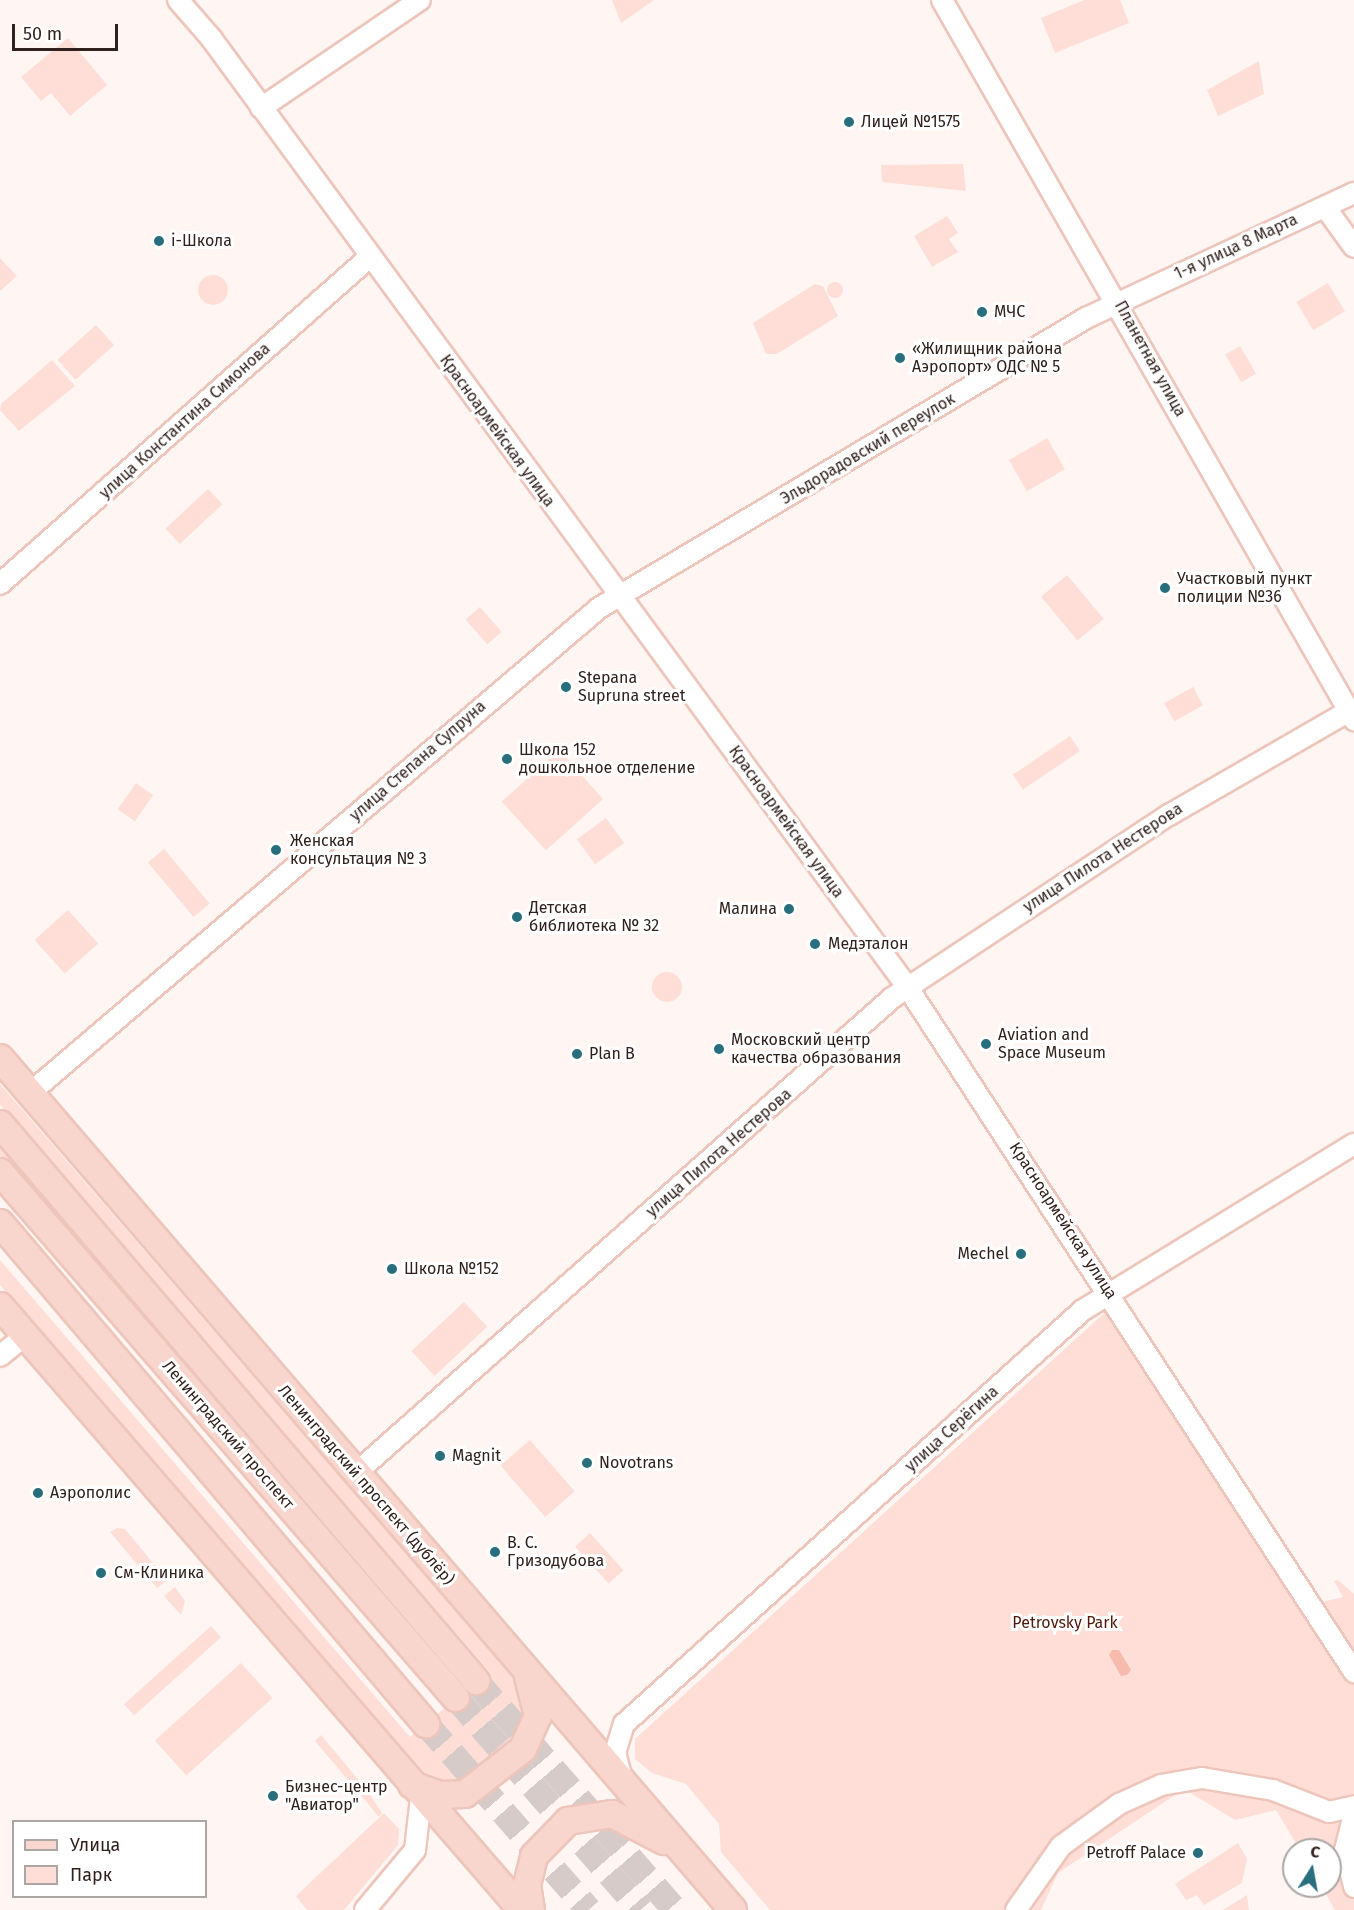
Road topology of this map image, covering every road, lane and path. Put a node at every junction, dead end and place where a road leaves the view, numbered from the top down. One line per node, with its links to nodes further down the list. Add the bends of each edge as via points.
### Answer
1 (178, 0): 4 (street, Красноармейская улица)
2 (420, 0): 4 (street)
3 (942, 0): 9 (street, Планетная улица)
4 (261, 108): 8 (street, Красноармейская улица)
5 (1354, 193): 6 (street, 1-я улица 8 Марта)
6 (1325, 207): 7 (street); 9 (street, 1-я улица 8 Марта)
7 (1354, 247)
8 (370, 257): 10 (street, улица Константина Симонова); 11 (street, Красноармейская улица)
9 (1119, 302): 11 (street, Эльдорадовский переулок); 12 (street, Планетная улица)
10 (0, 584)
11 (619, 597): 13 (street, Красноармейская улица); 15 (street, улица Степана Супруна, via 508,682)
12 (1351, 716): 13 (street, улица Пилота Нестерова, via 1169,814)
13 (908, 988): 21 (street, Красноармейская улица); 26 (street, улица Пилота Нестерова)
14 (0, 1058): 15 (main road, Ленинградский проспект (дублёр))
15 (30, 1093): 26 (main road, Ленинградский проспект (дублёр))
16 (0, 1124): 29 (main road)
17 (1354, 1144): 21 (street, улица Серёгина)
18 (0, 1172): 30 (main road, Ленинградский проспект)
19 (0, 1223): 23 (main road)
20 (0, 1238): 23 (main road)
21 (1108, 1292): 28 (street, Красноармейская улица); 33 (street, улица Серёгина, via 624,1724 615,1753)
22 (0, 1306): 24 (main road)
23 (84, 1323): 31 (main road)
24 (26, 1335): 25 (street); 32 (main road)
25 (0, 1356)
26 (356, 1473): 27 (main road, Ленинградский проспект (дублёр))
27 (522, 1664): 32 (main road, via 538,1702 535,1728 523,1749 477,1787 452,1796 427,1792); 33 (main road, Ленинградский проспект (дублёр))
28 (1354, 1672)
29 (476, 1681)
30 (456, 1698)
31 (426, 1724)
32 (399, 1772): 34 (main road)
33 (621, 1775): 37 (main road, Ленинградский проспект (дублёр))
34 (421, 1797): 39 (street, via 415,1850); 40 (main road)
35 (1354, 1806): 43 (street, via 1329,1812 1273,1790 1202,1778 1161,1785 1119,1804 1068,1841)
36 (1354, 1814): 38 (street, via 1345,1850)
37 (697, 1868): 41 (main road, via 630,1819 582,1815 554,1831 534,1856 527,1885); 42 (main road, Ленинградский проспект (дублёр))
38 (1354, 1887)
39 (365, 1910)
40 (522, 1910)
41 (531, 1910)
42 (733, 1910)
43 (1016, 1910)

